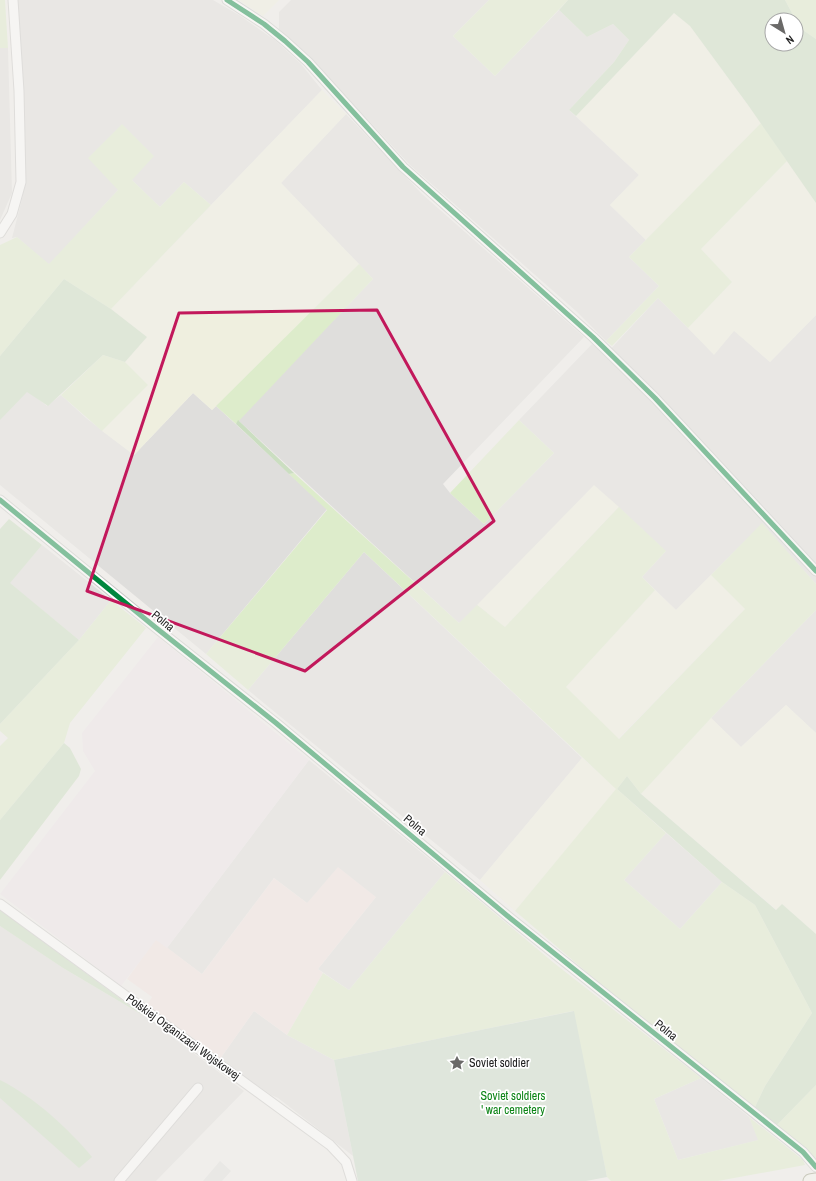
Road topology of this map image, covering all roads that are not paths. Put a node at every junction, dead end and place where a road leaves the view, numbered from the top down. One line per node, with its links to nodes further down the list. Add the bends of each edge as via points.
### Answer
1 (13, 0): 3 (street, via 21,182 12,214)
2 (226, 0): 5 (street, via 277,34 308,62 403,167 593,337 655,398)
3 (0, 233)
4 (0, 500): 8 (street, Polna, via 276,723 510,918 803,1152)
5 (816, 571)
6 (0, 904): 11 (street, Polskiej Organizacji Wojskowej, via 330,1145 346,1162)
7 (198, 1088): 10 (street)
8 (816, 1167)
9 (816, 1180): 12 (street)
10 (119, 1181)
11 (352, 1181)
12 (810, 1181)

